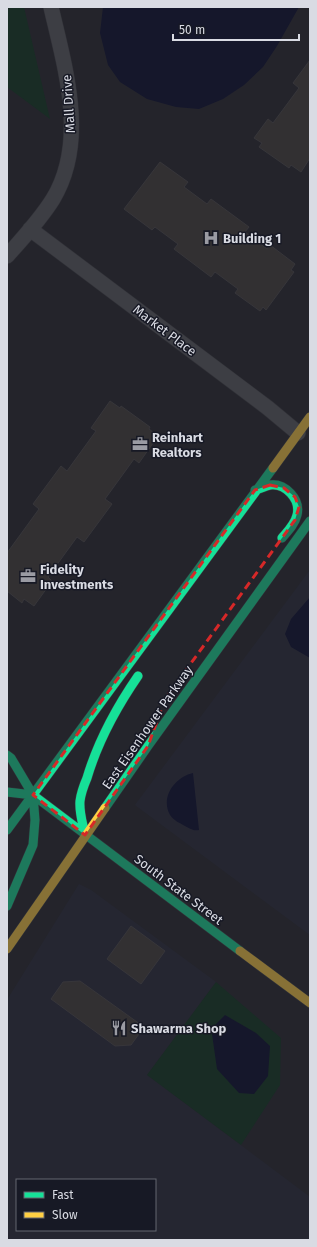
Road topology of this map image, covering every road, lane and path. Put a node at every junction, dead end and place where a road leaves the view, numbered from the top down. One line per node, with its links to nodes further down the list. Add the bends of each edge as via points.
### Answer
1 (51, 7): 2 (street, Mall Drive, via 66,72 72,120 69,152 62,182 56,194)
2 (30, 229): 3 (street, Mall Drive); 5 (street, Market Place)
3 (7, 256)
4 (310, 417): 5 (main road)
5 (298, 433): 6 (main road)
6 (255, 490): 8 (main road); 9 (main road, via 270,485 284,488 295,497 299,507 295,520)
7 (310, 521): 13 (main road, East Eisenhower Parkway)
8 (231, 525): 10 (main road); 16 (main road)
9 (277, 546)
10 (216, 560)
11 (142, 671): 18 (main road, via 127,690 95,752 88,772 80,801)
12 (160, 713): 13 (main road)
13 (148, 746): 18 (main road, East Eisenhower Parkway)
14 (7, 755): 16 (main road, South State Street)
15 (7, 792): 16 (main road, South State Street)
16 (33, 796): 17 (main road); 18 (main road, South State Street); 19 (main road, via 33,844)
17 (7, 830)
18 (85, 835): 20 (main road, East Eisenhower Parkway); 21 (main road, South State Street)
19 (7, 906)
20 (7, 949)
21 (310, 1003)

